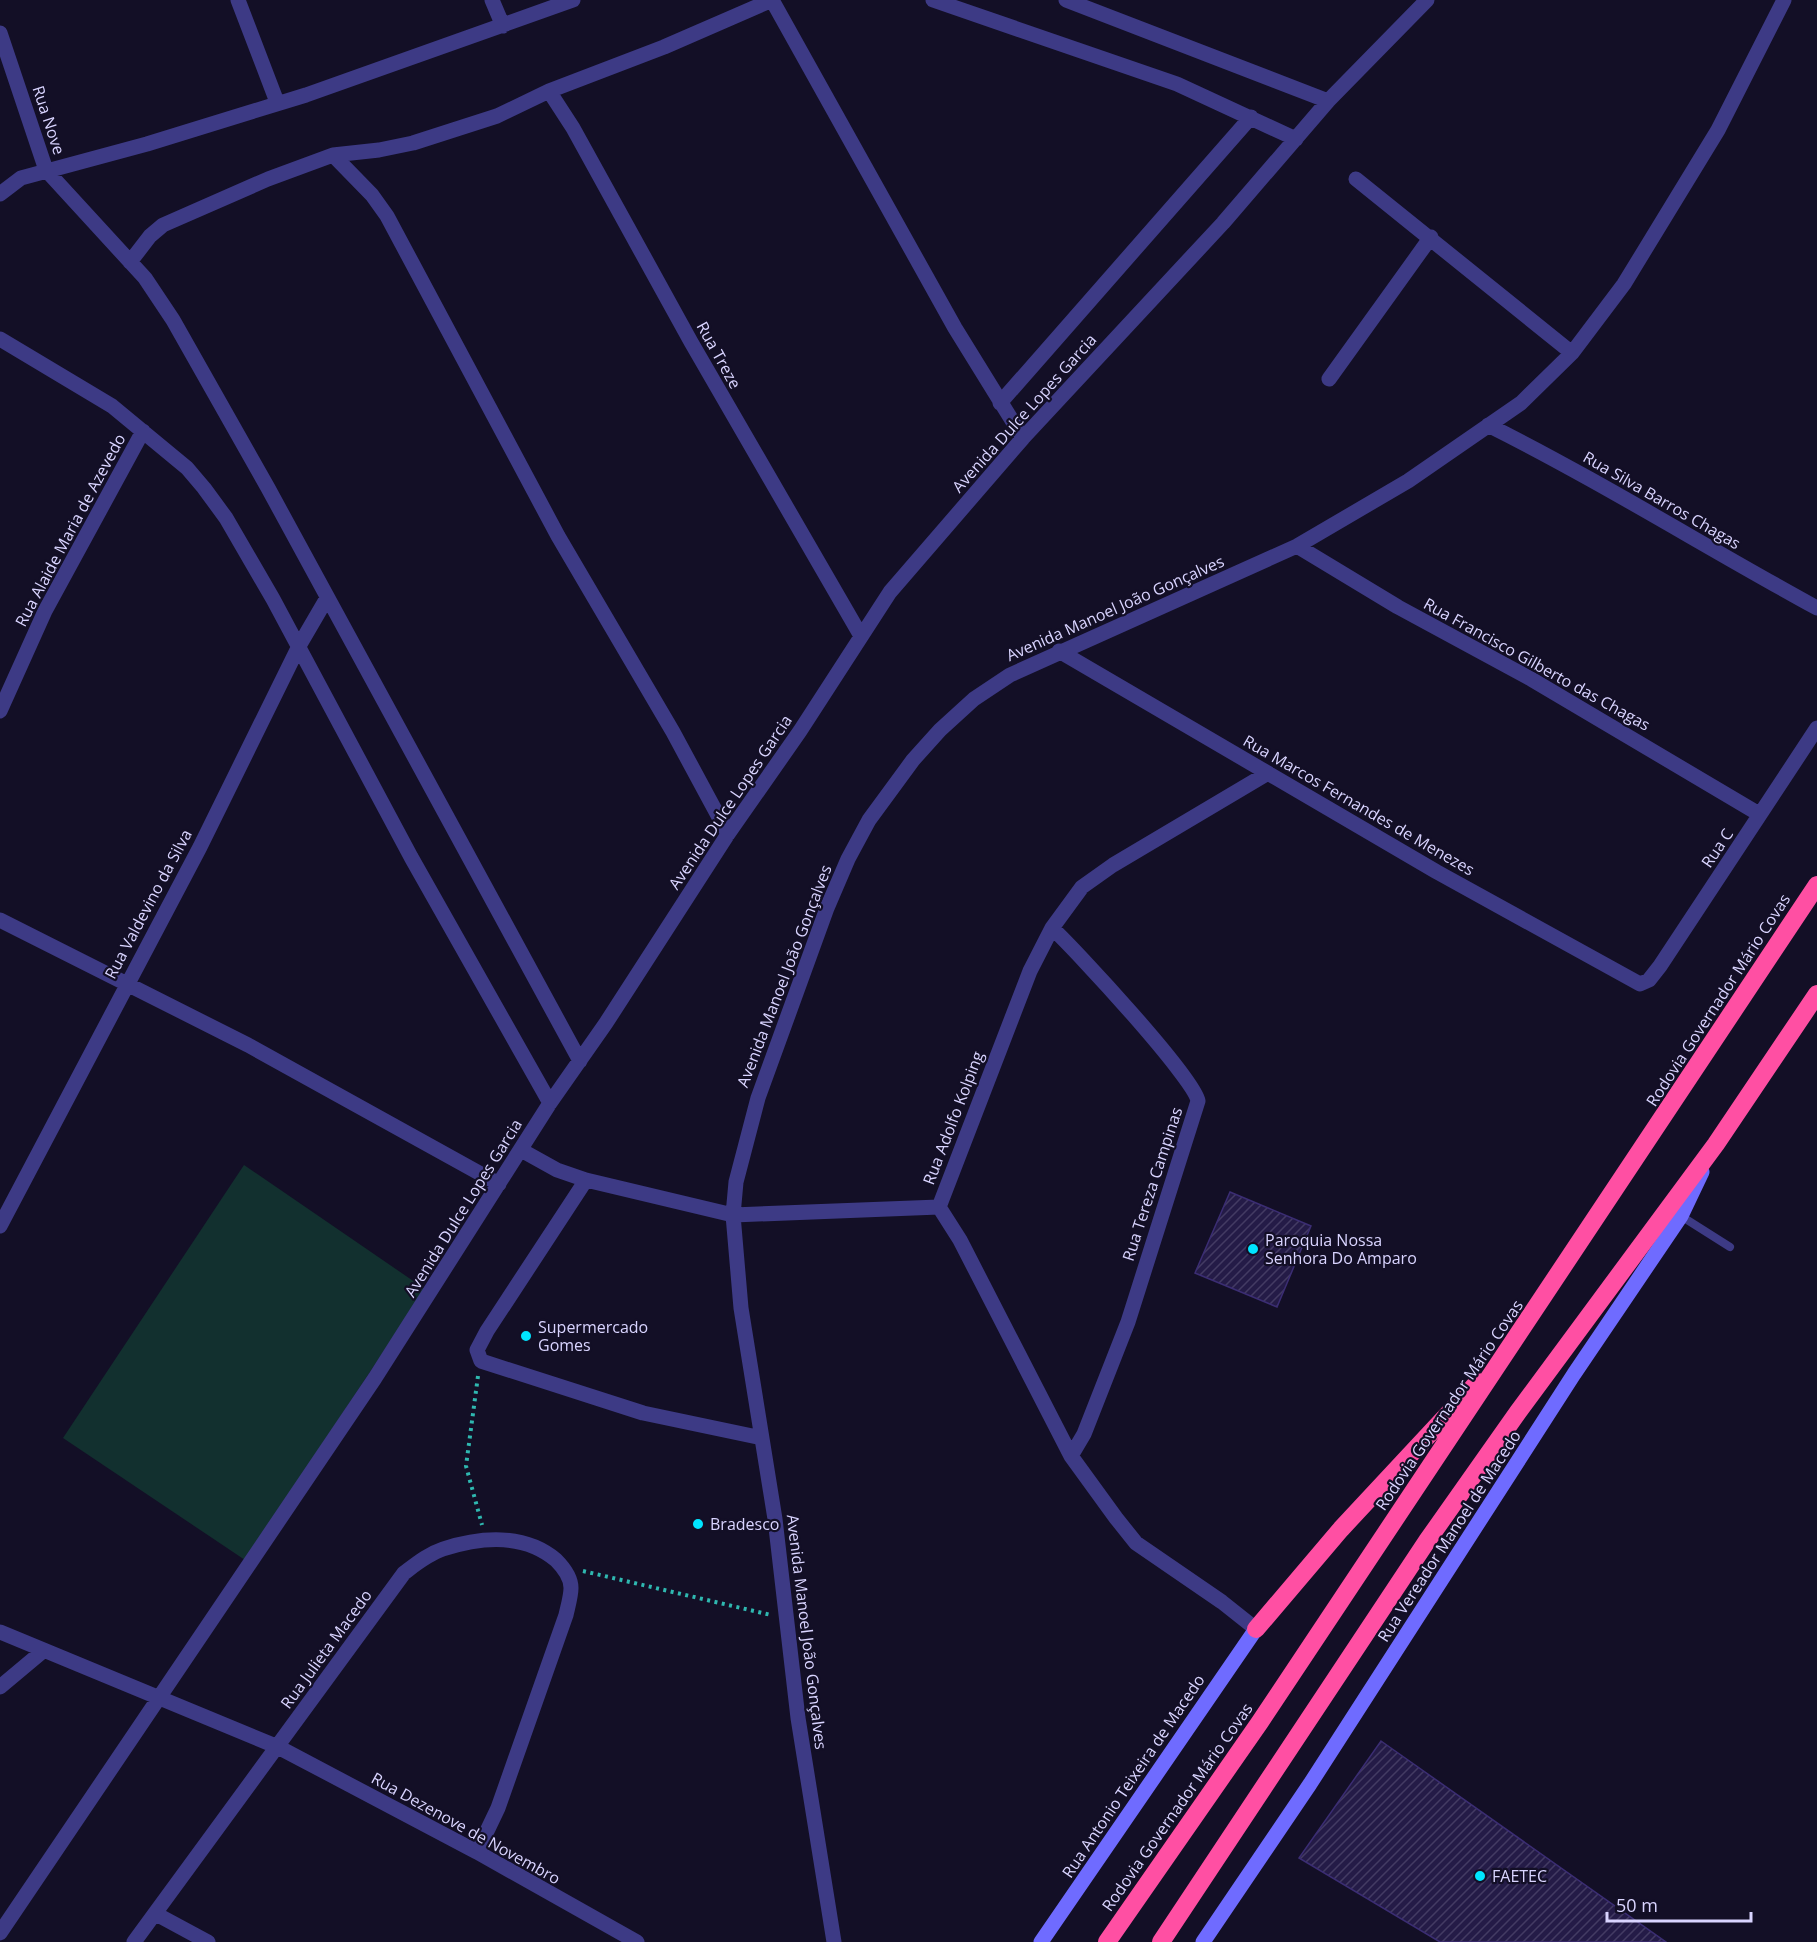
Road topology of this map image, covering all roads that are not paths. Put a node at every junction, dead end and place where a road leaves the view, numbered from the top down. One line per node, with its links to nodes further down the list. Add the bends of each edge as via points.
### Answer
1 (238, 0): 13 (street)
2 (492, 0): 9 (street)
3 (573, 0): 9 (street)
4 (772, 0): 11 (street); 25 (street)
5 (933, 0): 14 (street, via 1177,84)
6 (1066, 0): 12 (street)
7 (1427, 0): 12 (street, Avenida Dulce Lopes Garcia)
8 (1784, 0): 23 (street, Avenida Manoel João Gonçalves, via 1690,177 1624,284)
9 (503, 26): 13 (street)
10 (0, 33): 17 (street, Rua Nove)
11 (549, 91): 16 (street, via 453,132 379,150); 32 (street, Rua Treze)
12 (1328, 101): 15 (street, Avenida Dulce Lopes Garcia)
13 (277, 102): 17 (street, via 147,144)
14 (1251, 117): 15 (street); 25 (street)
15 (1296, 139): 28 (street, Avenida Dulce Lopes Garcia)
16 (333, 155): 21 (street, via 164,225); 39 (street, via 387,216 558,536)
17 (46, 170): 19 (street, via 21,178); 21 (street, Rua Nove)
18 (1356, 179): 20 (street)
19 (0, 194)
20 (1431, 237): 23 (street); 24 (street)
21 (130, 261): 30 (street, Rua Nove, via 173,320)
22 (0, 339): 27 (street, via 77,383)
23 (1572, 353): 26 (street, Avenida Manoel João Gonçalves, via 1521,403)
24 (1329, 379)
25 (1000, 403): 28 (street)
26 (1488, 425): 29 (street, Avenida Manoel João Gonçalves, via 1408,481); 31 (street, Rua Silva Barros Chagas, via 1575,469)
27 (143, 431): 33 (street, via 187,468 226,518); 35 (street, Rua Alaide Maria de Azevedo, via 45,611)
28 (1023, 438): 32 (street, Avenida Dulce Lopes Garcia, via 890,592)
29 (1297, 546): 34 (street, Avenida Manoel João Gonçalves); 38 (street, Rua Francisco Gilberto das Chagas)
30 (327, 598): 33 (street, Rua Valdevino da Silva); 46 (street, Rua Nove)
31 (1817, 608)
32 (861, 636): 39 (street, Avenida Dulce Lopes Garcia)
33 (299, 646): 43 (street, Rua Valdevino da Silva, via 200,847); 47 (street, via 411,857)
34 (1059, 651): 37 (street, Rua Marcos Fernandes de Menezes); 53 (street, Avenida Manoel João Gonçalves, via 1010,675 974,699 940,730 869,820 827,908 758,1098 736,1182)
35 (0, 711)
36 (1817, 728): 38 (street, Rua C)
37 (1268, 773): 42 (street, Rua Adolfo Kolping, via 1094,876); 44 (street, Rua Marcos Fernandes de Menezes, via 1624,978)
38 (1759, 814): 44 (street, Rua C, via 1660,966)
39 (728, 834): 46 (street, Avenida Dulce Lopes Garcia)
40 (1817, 885): 57 (highway, Rodovia Governador Mário Covas)
41 (0, 920): 43 (street)
42 (1052, 928): 52 (street, Rua Adolfo Kolping, via 1030,970); 59 (street, Rua Tereza Campinas, via 1158,1045 1194,1089 1198,1101 1128,1322 1084,1434)
43 (127, 982): 51 (street, via 327,1087); 55 (street, Rua Valdevino da Silva)
44 (1643, 984)
45 (1817, 994): 48 (highway)
46 (580, 1061): 47 (street, Avenida Dulce Lopes Garcia)
47 (550, 1103): 49 (street, Avenida Dulce Lopes Garcia)
48 (1716, 1144): 54 (street, Rua Vereador Manoel de Macedo); 75 (highway, via 1427,1542)
49 (521, 1150): 50 (street, via 557,1170); 51 (street, Avenida Dulce Lopes Garcia)
50 (586, 1180): 53 (street); 58 (street, via 487,1331 477,1350 480,1360 643,1413)
51 (499, 1184): 64 (street, Avenida Dulce Lopes Garcia, via 375,1378)
52 (939, 1207): 53 (street); 59 (street, Rua Adolfo Kolping)
53 (733, 1215): 58 (street, Avenida Manoel João Gonçalves, via 741,1308)
54 (1681, 1216): 56 (lane); 76 (street, Rua Vereador Manoel de Macedo)
55 (0, 1226)
56 (1730, 1247)
57 (1508, 1350): 60 (highway, via 1341,1529); 74 (highway, Rodovia Governador Mário Covas, via 1260,1722)
58 (762, 1438): 72 (street, Avenida Manoel João Gonçalves, via 776,1519 798,1718)
59 (1071, 1456): 60 (street, Rua Adolfo Kolping, via 1136,1543)
60 (1256, 1629): 73 (street, Rua Antonio Teixeira de Macedo)
61 (0, 1632): 62 (street, Rua Dezenove de Novembro)
62 (43, 1651): 63 (street); 64 (street, Rua Dezenove de Novembro)
63 (0, 1687)
64 (158, 1697): 65 (street, Rua Dezenove de Novembro); 68 (street, Avenida Dulce Lopes Garcia)
65 (278, 1747): 66 (street, Rua Dezenove de Novembro); 66 (street, Rua Julieta Macedo, via 404,1573 429,1555 487,1539 532,1546 562,1566 571,1587 566,1615 498,1808); 67 (street, Rua Julieta Macedo)
66 (477, 1852): 71 (street, Rua Dezenove de Novembro)
67 (156, 1914): 69 (street, Rua Julieta Macedo); 70 (street)
68 (0, 1933)
69 (134, 1942)
70 (208, 1942)
71 (638, 1942)
72 (834, 1942)
73 (1041, 1942)
74 (1107, 1942)
75 (1161, 1942)
76 (1203, 1942)

